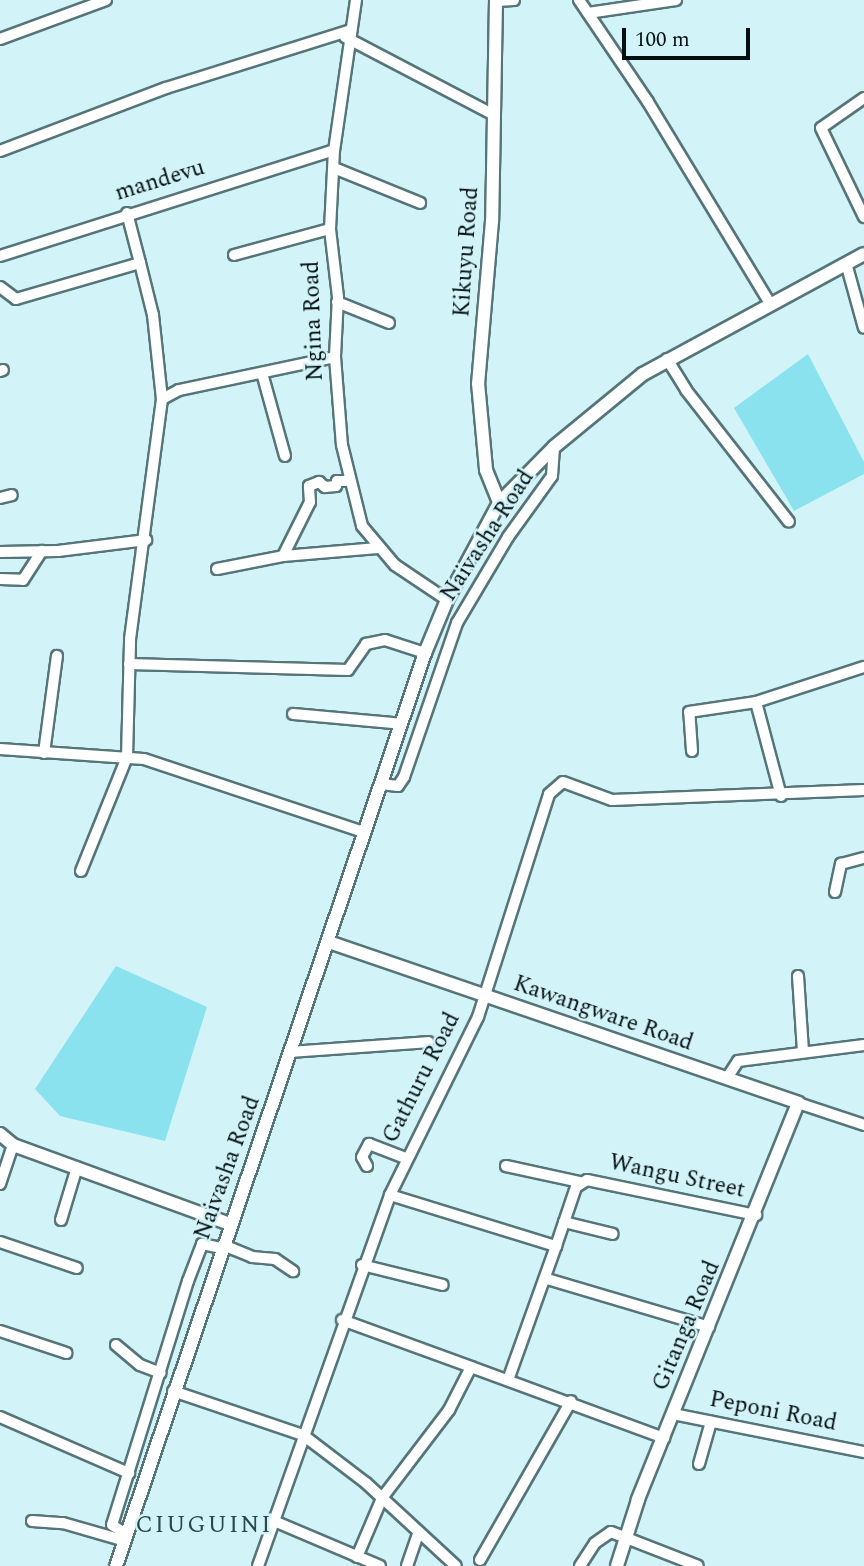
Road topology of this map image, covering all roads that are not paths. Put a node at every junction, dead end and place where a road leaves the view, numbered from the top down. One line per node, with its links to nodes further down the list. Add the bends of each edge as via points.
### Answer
1 (106, 0): 9 (street)
2 (356, 0): 8 (street, Ngina Road)
3 (514, 0): 6 (street)
4 (579, 0): 7 (street)
5 (676, 0): 7 (street)
6 (496, 1): 11 (main road, Kikuyu Road)
7 (588, 13): 26 (street, via 648,102)
8 (347, 35): 11 (street); 12 (street, Ngina Road); 13 (street, via 166,88)
9 (0, 40)
10 (864, 98): 17 (street, via 821,128)
11 (494, 115): 38 (main road, Kikuyu Road, via 492,221 478,383 486,470)
12 (334, 150): 14 (street, Ngina Road); 16 (street, mandevu)
13 (0, 151)
14 (334, 168): 15 (street); 18 (street, Ngina Road)
15 (420, 203)
16 (127, 213): 21 (street, mandevu); 22 (street)
17 (864, 217)
18 (330, 229): 20 (street); 25 (street, Ngina Road)
19 (864, 254): 23 (main road, Naivasha Road)
20 (234, 255)
21 (0, 256)
22 (140, 263): 24 (street, via 16,299); 32 (street, via 153,315)
23 (846, 263): 26 (main road, Naivasha Road); 28 (street)
24 (0, 287)
25 (337, 302): 27 (street); 29 (street, Ngina Road)
26 (771, 305): 30 (main road, Naivasha Road)
27 (389, 323)
28 (864, 328)
29 (335, 357): 31 (street); 35 (street, Ngina Road)
30 (667, 359): 33 (main road, Naivasha Road); 39 (street)
31 (262, 373): 32 (street, via 179,390); 34 (street)
32 (162, 399): 40 (street)
33 (554, 447): 38 (main road, Naivasha Road); 55 (street, Naivasha Road, via 552,476 468,601)
34 (285, 456)
35 (349, 481): 41 (street, Ngina Road, via 362,526); 44 (street, via 309,486 310,502)
36 (12, 495): 37 (street)
37 (0, 498)
38 (499, 503): 47 (main road, Naivasha Road)
39 (789, 522)
40 (146, 540): 42 (street); 50 (street)
41 (378, 548): 44 (street); 47 (street, Ngina Road)
42 (42, 551): 43 (street); 46 (street, via 23,580)
43 (0, 552)
44 (283, 556): 45 (street)
45 (217, 569)
46 (0, 579)
47 (447, 600): 48 (main road, Naivasha Road)
48 (425, 653): 50 (street, via 385,640 366,644 348,670); 54 (main road, Naivasha Road)
49 (57, 656): 58 (street)
50 (129, 664): 59 (street)
51 (864, 667): 52 (street)
52 (756, 702): 57 (street, via 689,712); 62 (street)
53 (293, 714): 54 (street)
54 (403, 720): 55 (street); 60 (main road, Naivasha Road)
55 (421, 721): 60 (street, Naivasha Road, via 404,777 398,786)
56 (0, 750): 58 (street)
57 (692, 751)
58 (44, 753): 59 (street)
59 (127, 757): 64 (street); 66 (street)
60 (381, 784): 64 (main road, Naivasha Road)
61 (860, 791): 62 (street, Gathuru Road); 63 (street)
62 (781, 796): 70 (street, Gathuru Road, via 612,800 577,784 563,782 555,787 532,837)
63 (864, 802)
64 (364, 832): 68 (main road, Naivasha Road)
65 (864, 858): 67 (street, via 841,864)
66 (81, 872)
67 (835, 891)
68 (329, 942): 70 (main road, Kawangware Road); 73 (main road, Naivasha Road)
69 (798, 976): 74 (street)
70 (483, 995): 75 (main road, Kawangware Road); 80 (street, Gathuru Road, via 469,1037)
71 (429, 1042): 73 (street)
72 (864, 1045): 74 (street)
73 (292, 1052): 90 (main road, Naivasha Road)
74 (803, 1052): 75 (street, via 738,1061)
75 (727, 1078): 76 (main road, Kawangware Road)
76 (798, 1103): 77 (street, Kawangware Road); 87 (main road, Gitanga Road)
77 (864, 1125)
78 (0, 1134): 79 (main road)
79 (13, 1145): 82 (main road); 85 (street)
80 (405, 1158): 83 (street, via 369,1144 362,1157); 86 (street, Gathuru Road)
81 (506, 1166): 84 (street)
82 (77, 1167): 88 (street); 90 (main road)
83 (367, 1167)
84 (580, 1182): 87 (street, Wangu Street, via 596,1181); 89 (street, Wangu Street)
85 (0, 1184)
86 (390, 1195): 93 (street); 95 (street, Gathuru Road)
87 (755, 1215): 105 (main road, Gitanga Road)
88 (61, 1220)
89 (564, 1222): 91 (street); 93 (street, Wangu Street)
90 (230, 1224): 94 (main road, Naivasha Road)
91 (613, 1234)
92 (0, 1242): 96 (street)
93 (556, 1246): 98 (street, Wangu Street)
94 (222, 1247): 97 (street, via 275,1259); 99 (street, via 202,1244); 100 (main road, Naivasha Road)
95 (362, 1265): 101 (street); 104 (street, Gathuru Road)
96 (77, 1268)
97 (293, 1271)
98 (547, 1279): 105 (street); 112 (street, Wangu Street)
99 (188, 1281): 100 (street); 102 (street)
100 (209, 1285): 103 (main road, Naivasha Road)
101 (443, 1285)
102 (181, 1304): 103 (street); 110 (street)
103 (201, 1308): 109 (main road, Naivasha Road)
104 (342, 1320): 111 (street); 119 (street, Gathuru Road)
105 (709, 1327): 116 (main road, Gitanga Road)
106 (0, 1331): 108 (street)
107 (116, 1345): 110 (street, via 141,1365)
108 (66, 1353)
109 (181, 1365): 110 (street); 114 (main road, Naivasha Road)
110 (162, 1367): 113 (street)
111 (471, 1367): 112 (street); 128 (street, via 449,1410)
112 (508, 1380): 115 (street)
113 (153, 1396): 114 (street); 121 (street)
114 (171, 1396): 119 (street); 122 (main road, Naivasha Road)
115 (571, 1401): 120 (street); 134 (street)
116 (673, 1414): 118 (street, Peponi Road); 120 (main road, Gitanga Road)
117 (0, 1417): 125 (street)
118 (711, 1422): 123 (street, Peponi Road); 124 (street)
119 (303, 1435): 128 (street); 130 (street, Gathuru Road)
120 (664, 1438): 132 (main road, Gitanga Road)
121 (137, 1448): 122 (street); 125 (street)
122 (153, 1452): 127 (main road, Naivasha Road)
123 (864, 1452)
124 (699, 1464)
125 (129, 1473): 126 (street)
126 (124, 1486): 127 (street); 133 (street, via 112,1525)
127 (140, 1492): 133 (main road, Naivasha Road)
128 (382, 1498): 131 (street); 135 (street)
129 (32, 1521): 133 (street, via 63,1523)
130 (274, 1521): 135 (street); 137 (street, Gathuru Road)
131 (419, 1532): 139 (street); 140 (street)
132 (625, 1537): 141 (street, via 604,1534); 142 (main road, Gitanga Road); 143 (street)
133 (126, 1538): 136 (main road, Naivasha Road)
134 (480, 1560)
135 (360, 1561): 138 (street)
136 (116, 1566)
137 (258, 1566)
138 (380, 1566)
139 (407, 1566)
140 (456, 1566)
141 (580, 1566)
142 (617, 1566)
143 (698, 1566)

